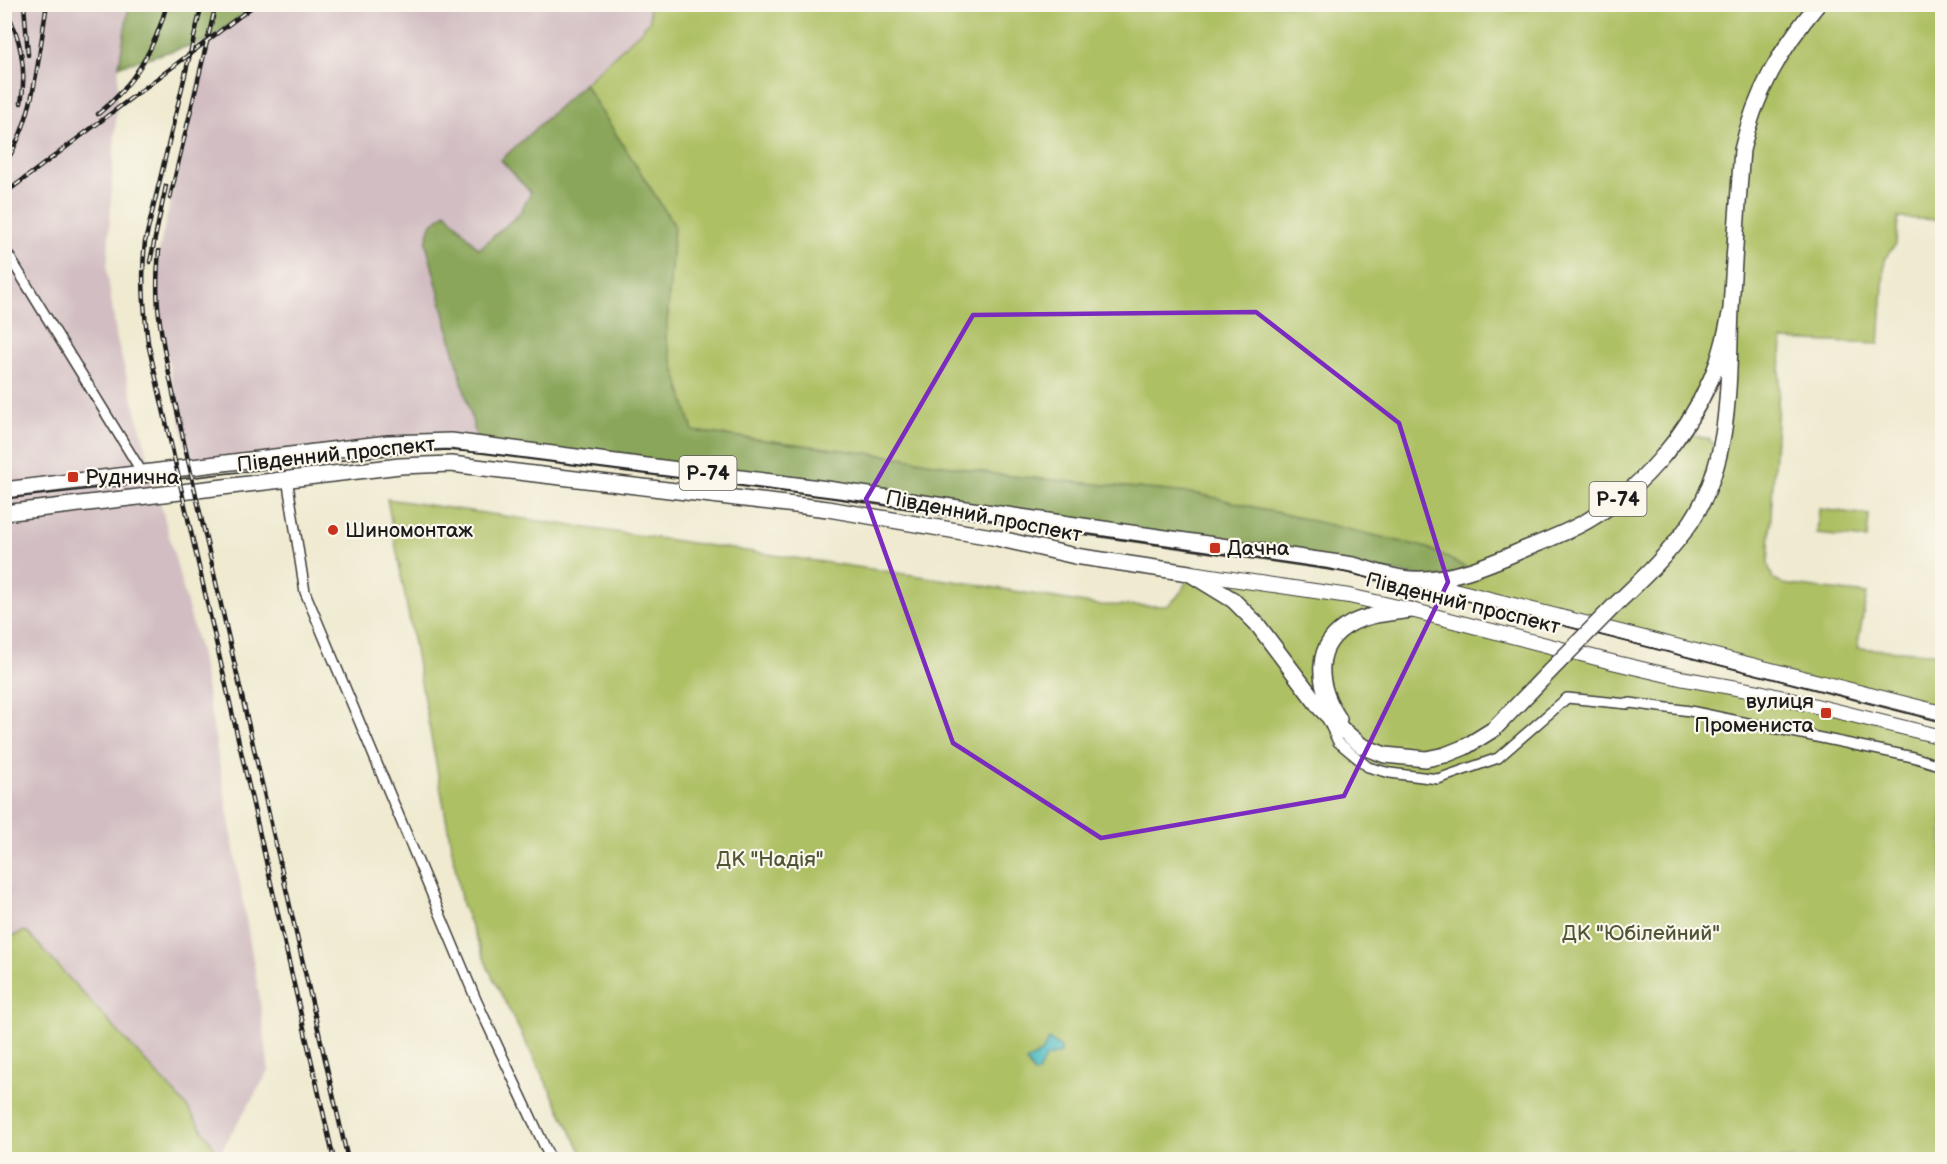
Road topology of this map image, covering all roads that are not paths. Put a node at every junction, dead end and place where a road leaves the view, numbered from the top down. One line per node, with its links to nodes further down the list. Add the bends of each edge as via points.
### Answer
1 (1818, 4): 3 (main road, Р-74, via 1788,44 1749,118 1742,150)
2 (4, 248): 4 (street)
3 (1731, 309): 9 (main road, Р-74, via 1725,339 1700,401 1664,453 1631,489 1589,520 1500,560 1452,575); 14 (main road, Р-74, bridge, via 1721,452 1715,474 1679,538 1518,706 1476,742 1435,758 1416,759 1377,753)
4 (143, 474): 6 (main road, Південний проспект / Р-74); 9 (main road, Південний проспект / Р-74, via 388,443 451,441 1203,543 1353,565)
5 (287, 478): 7 (main road, Південний проспект / Р-74); 8 (main road, Південний проспект / Р-74, via 421,464 491,467 828,508 1075,556); 16 (street, via 304,591 477,1002)
6 (4, 490)
7 (4, 513)
8 (1189, 573): 10 (main road, Південний проспект, via 1349,596); 11 (main road, Р-74, via 1233,600 1257,624)
9 (1409, 579): 12 (main road, Південний проспект)
10 (1411, 610): 13 (main road, Південний проспект, via 1624,665 1771,694); 14 (main road, via 1352,623 1339,632 1326,650 1321,673 1324,691 1336,716)
11 (1321, 709): 14 (main road, Р-74); 15 (street, via 1338,742 1368,767 1438,779 1498,758 1567,698 1690,711)
12 (1942, 713)
13 (1942, 737)
14 (1362, 746)
15 (1942, 766)
16 (551, 1160)

